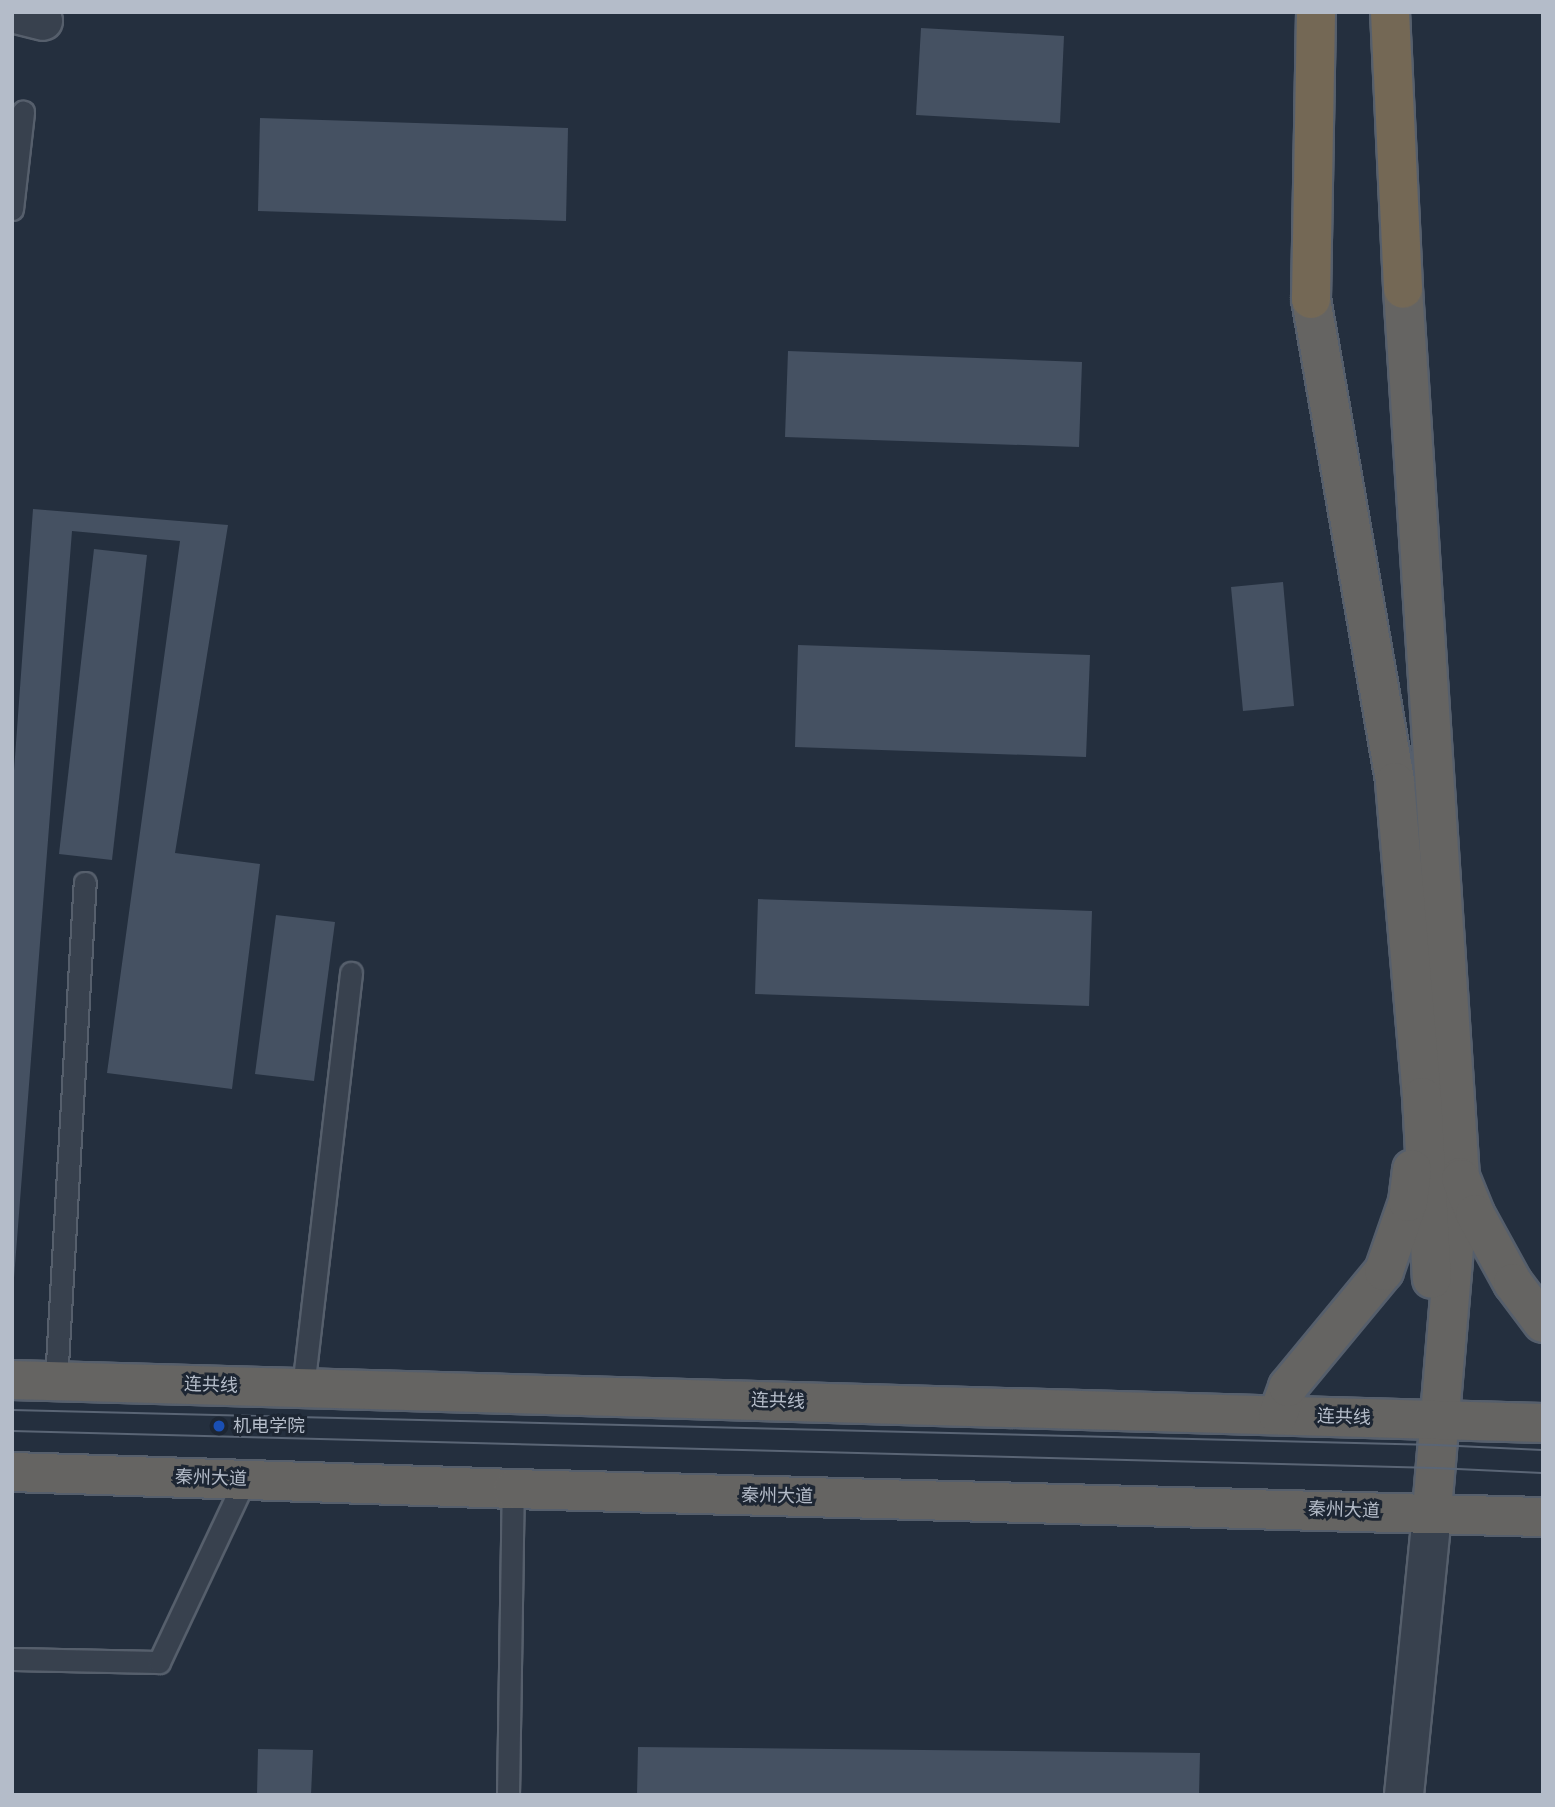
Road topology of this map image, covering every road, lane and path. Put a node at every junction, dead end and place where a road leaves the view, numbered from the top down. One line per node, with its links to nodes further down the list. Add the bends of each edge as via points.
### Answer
1 (1316, 12): 7 (highway, via 1311,299 1395,782)
2 (1390, 12): 8 (highway)
3 (23, 112): 4 (lane)
4 (12, 209)
5 (85, 883): 11 (lane)
6 (351, 973): 12 (lane)
7 (1422, 1097): 13 (highway, via 1408,1202 1384,1271 1288,1387); 14 (highway)
8 (1460, 1177): 9 (highway, via 1513,1283); 14 (highway)
9 (1543, 1323)
10 (12, 1380): 11 (highway, 连共线)
11 (57, 1381): 12 (highway, 连共线)
12 (303, 1388): 13 (highway, 连共线)
13 (1278, 1415): 14 (highway, 连共线)
14 (1439, 1420): 15 (highway, 连共线); 19 (highway)
15 (1543, 1423)
16 (12, 1472): 17 (highway, 秦州大道)
17 (245, 1479): 18 (highway, 秦州大道); 21 (lane, via 159,1662)
18 (513, 1489): 19 (highway, 秦州大道); 22 (lane)
19 (1432, 1513): 20 (highway, 秦州大道); 23 (street)
20 (1543, 1517)
21 (12, 1659)
22 (508, 1795)
23 (1404, 1795)

